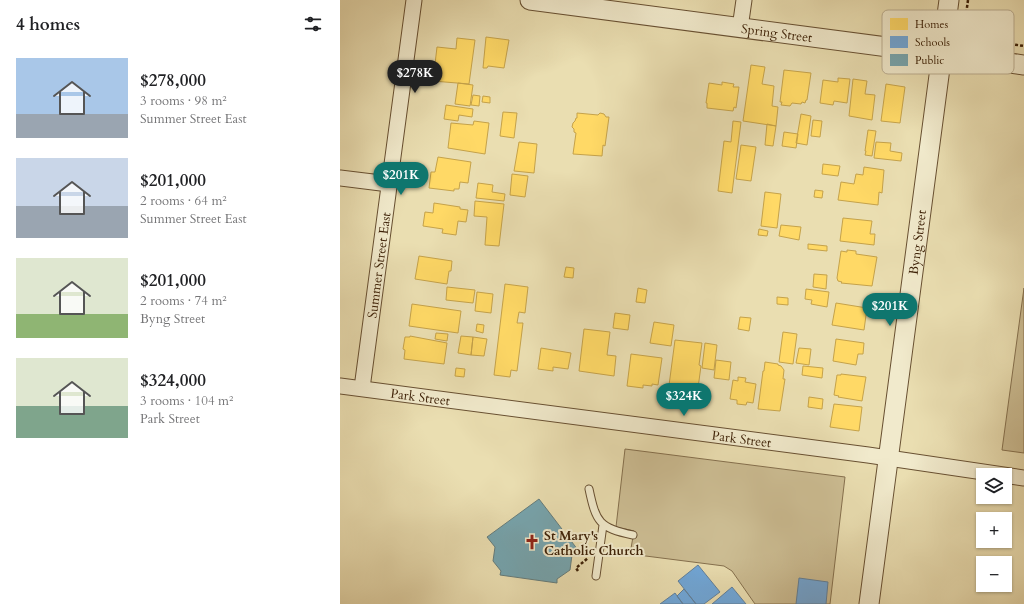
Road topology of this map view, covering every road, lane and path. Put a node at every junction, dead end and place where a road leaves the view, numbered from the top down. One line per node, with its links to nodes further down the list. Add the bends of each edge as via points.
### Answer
1 (414, 0): 16 (street, Summer Street East)
2 (530, 0): 8 (street, Spring Street)
3 (744, 0): 8 (street)
4 (949, 0): 6 (street, Byng Street)
5 (968, 0): 7 (path)
6 (948, 10)
7 (967, 10)
8 (740, 28): 10 (street, Spring Street)
9 (1014, 45): 11 (path)
10 (882, 46)
11 (1024, 46)
12 (1014, 64): 13 (street, Spring Street)
13 (1024, 65)
14 (939, 74): 19 (street, Byng Street)
15 (340, 178): 16 (street)
16 (389, 184): 18 (street, Summer Street East)
17 (340, 386): 18 (street, Park Street)
18 (362, 388): 19 (street, Park Street)
19 (889, 458): 20 (street, Park Street); 29 (street, Byng Street)
20 (1024, 478)
21 (589, 489): 22 (lane, via 598,518)
22 (603, 525): 23 (lane); 28 (lane)
23 (633, 535)
24 (605, 549): 25 (path)
25 (631, 552)
26 (590, 557): 27 (path, via 576,568)
27 (578, 570)
28 (596, 576)
29 (868, 604)

